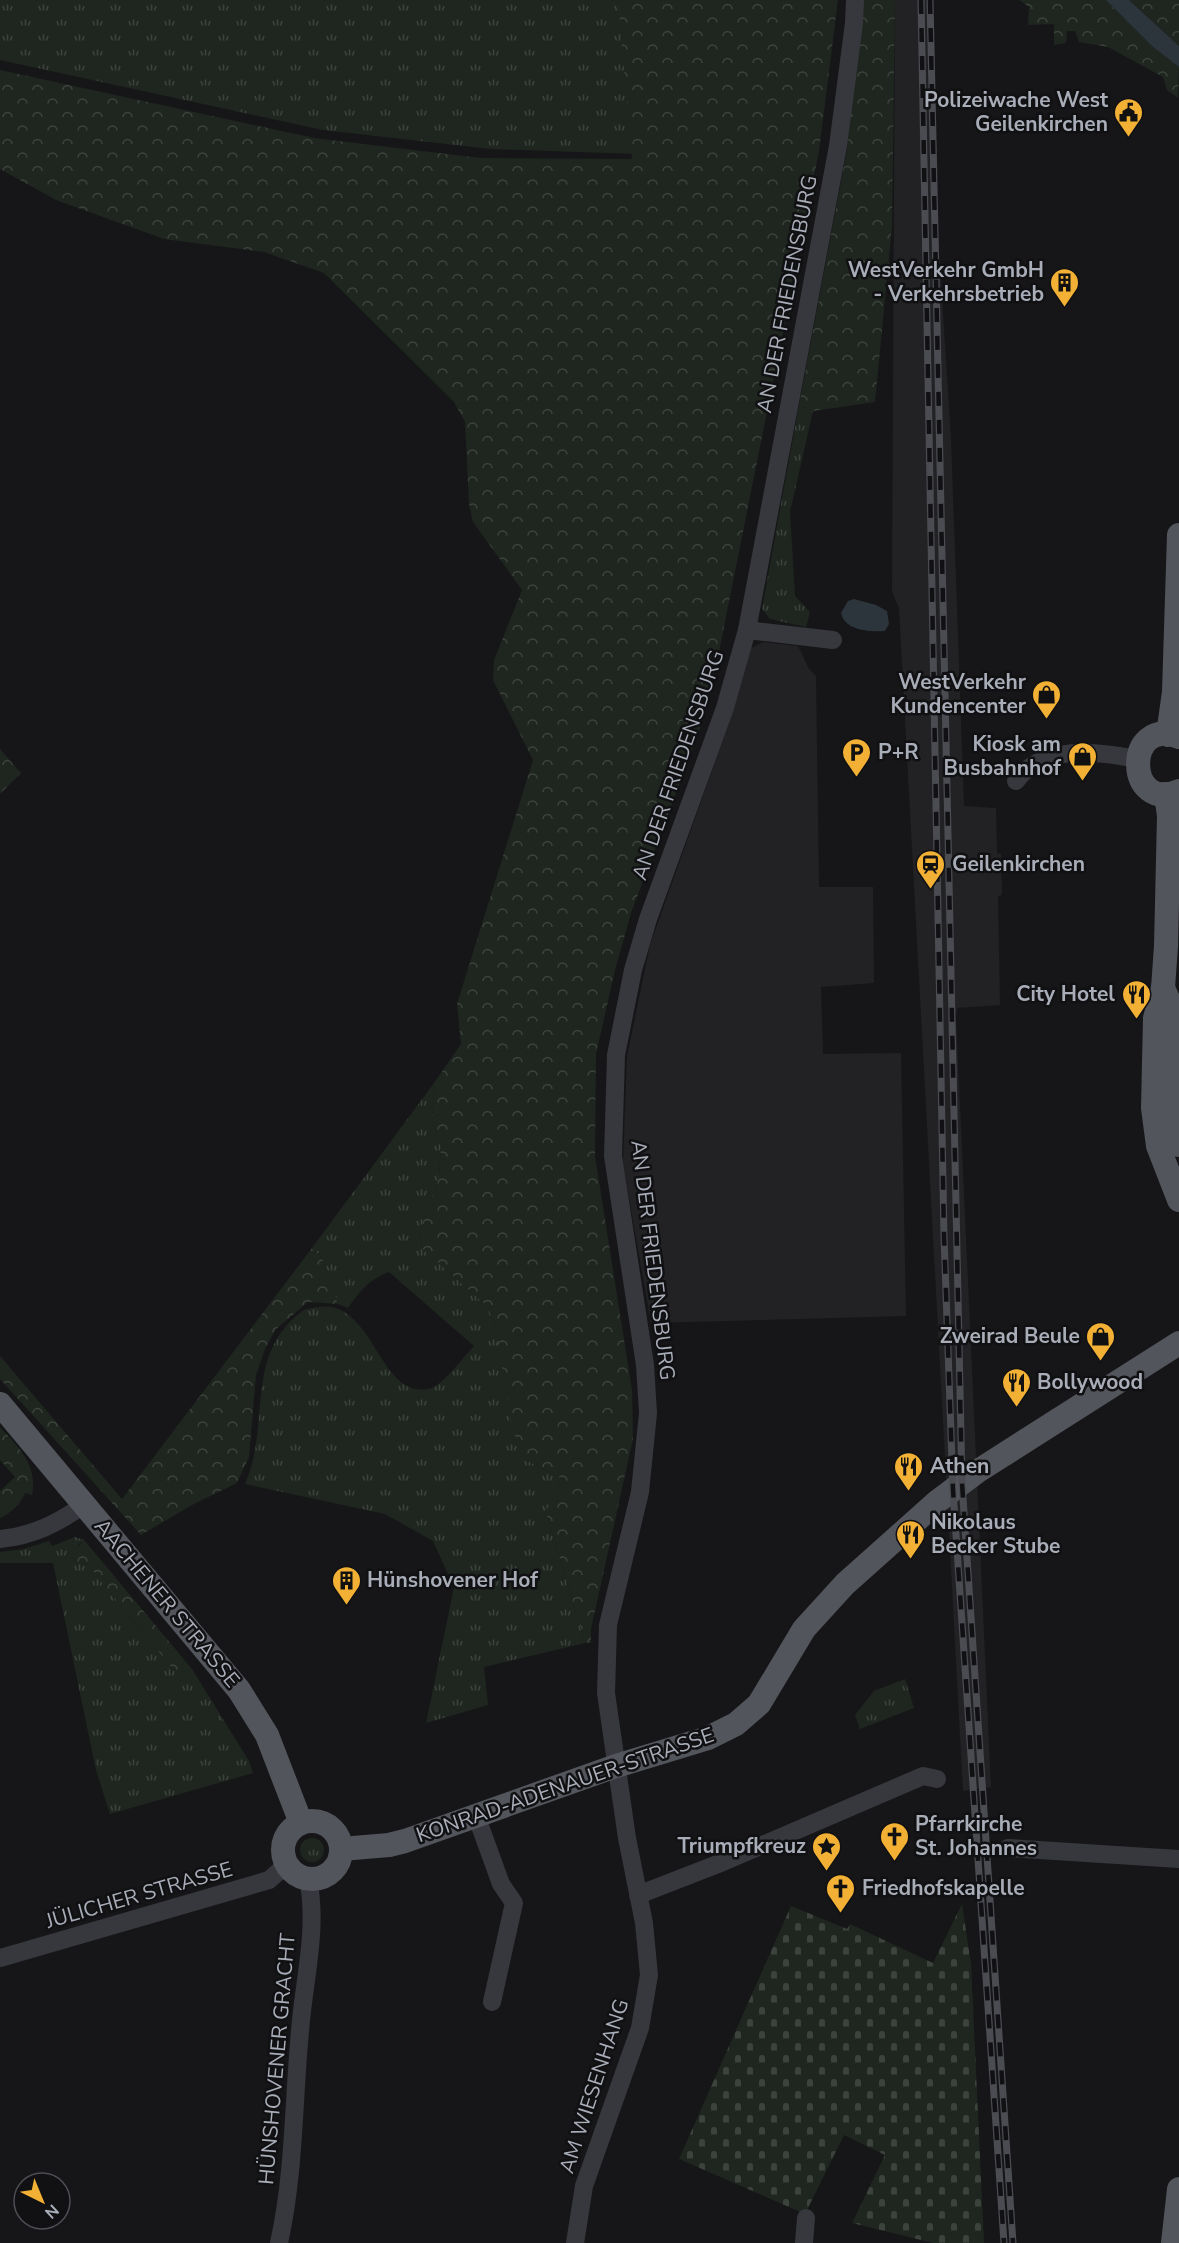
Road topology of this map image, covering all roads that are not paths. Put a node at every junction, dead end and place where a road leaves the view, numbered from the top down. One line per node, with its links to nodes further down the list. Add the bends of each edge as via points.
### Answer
1 (855, 0): 3 (street, AN DER FRIEDENSBURG, via 838,146)
2 (1179, 535): 5 (main road)
3 (747, 630): 4 (street, AN DER FRIEDENSBURG); 16 (street, AN DER FRIEDENSBURG, via 725,708 648,919 616,1055 613,1156 645,1365 648,1413 640,1492 608,1625 606,1693)
4 (832, 640)
5 (1173, 736): 6 (main road, via 1159,735 1144,744)
6 (1137, 759): 7 (street, via 1107,753 1069,753 1039,760); 8 (main road, via 1138,773 1146,786)
7 (1016, 781)
8 (1173, 792): 9 (main road)
9 (1162, 988): 10 (main road, via 1176,1017 1173,1100); 11 (main road, via 1155,1018 1153,1108 1158,1146)
10 (1179, 1145)
11 (1179, 1200)
12 (1179, 1342): 16 (main road, KONRAD-ADENAUER-STRASSE, via 978,1471 931,1506 845,1584 804,1629 759,1704 736,1724 708,1738)
13 (0, 1404): 14 (main road, AACHENER STRASSE)
14 (85, 1504): 15 (street, via 58,1523 20,1537); 19 (main road, AACHENER STRASSE, via 231,1678 254,1711)
15 (0, 1539)
16 (616, 1766): 18 (main road, KONRAD-ADENAUER-STRASSE); 25 (street, AM WIESENHANG)
17 (937, 1779): 25 (street, via 923,1776)
18 (476, 1815): 21 (main road, KONRAD-ADENAUER-STRASSE, via 389,1845); 27 (street, via 501,1884 514,1903)
19 (301, 1823): 21 (main road, via 317,1821 327,1825); 23 (main road, via 284,1840)
20 (1008, 1848): 22 (street)
21 (341, 1849): 24 (main road, via 330,1873)
22 (1179, 1859)
23 (286, 1865): 24 (main road, via 296,1875); 26 (street, JÜLICHER STRASSE, via 269,1880)
24 (308, 1879): 30 (street, HÜNSHOVENER GRACHT, via 312,1898 310,1942 292,2171)
25 (638, 1895): 31 (street, AM WIESENHANG, via 647,1948 647,2001 584,2186)
26 (0, 1958)
27 (492, 2002)
28 (1179, 2189): 33 (main road)
29 (806, 2218): 32 (street)
30 (279, 2243)
31 (575, 2243)
32 (804, 2243)
33 (1173, 2243)

